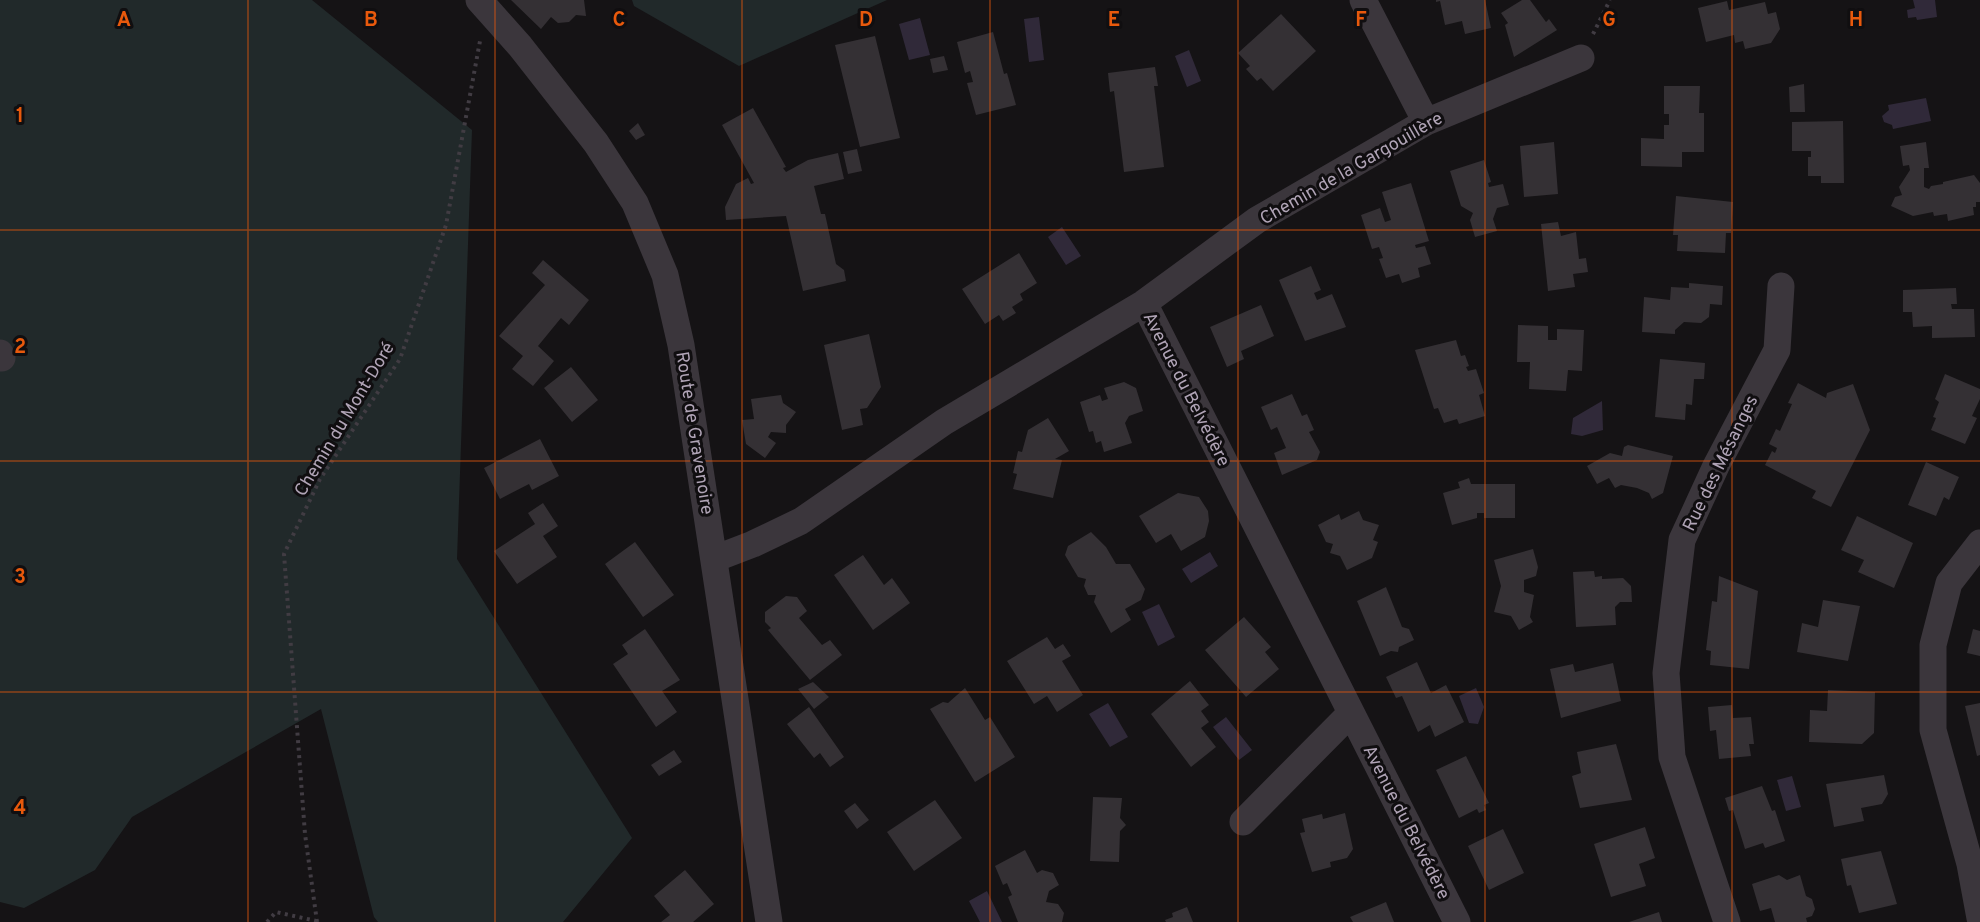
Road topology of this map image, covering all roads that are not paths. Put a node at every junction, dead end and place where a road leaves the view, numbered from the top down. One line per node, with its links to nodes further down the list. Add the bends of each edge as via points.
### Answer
1 (1363, 0): 4 (street)
2 (482, 3): 8 (street, Route de Gravenoire, via 596,143 635,203 651,239 674,307)
3 (1581, 58): 4 (street, Chemin de la Gargouillère)
4 (1426, 122): 6 (street, Chemin de la Gargouillère, via 1257,220)
5 (1781, 286): 15 (street, Rue des Mésanges, via 1777,350 1682,540 1666,673 1672,758)
6 (1144, 303): 8 (street, Avenue du Belvédère, via 944,422 801,520); 9 (street, Avenue du Belvédère)
7 (1980, 543): 11 (street, via 1949,583 1933,645 1933,730)
8 (714, 559): 13 (street, Route de Gravenoire)
9 (1351, 713): 10 (street); 14 (street, Avenue du Belvédère)
10 (1243, 822)
11 (1977, 881): 12 (street)
12 (1980, 918)
13 (769, 922)
14 (1457, 922)
15 (1727, 922)

